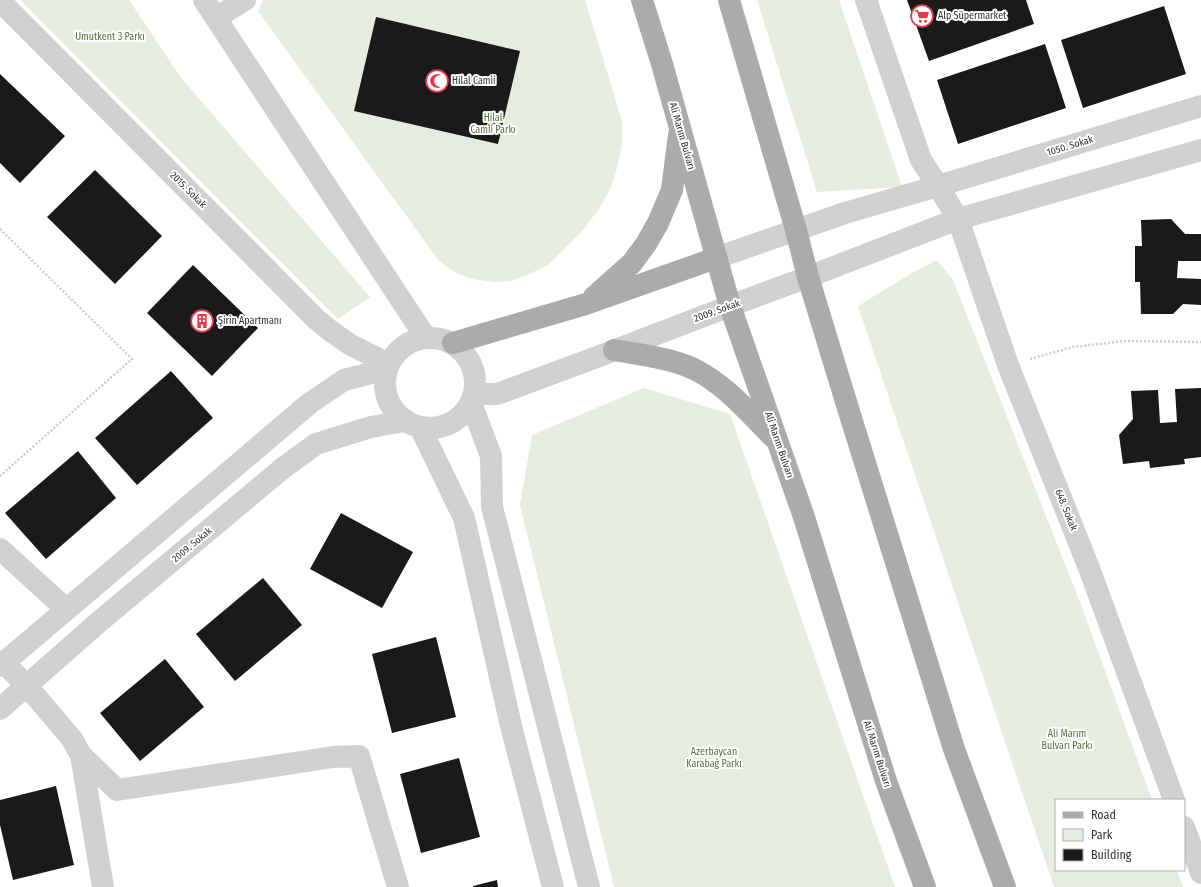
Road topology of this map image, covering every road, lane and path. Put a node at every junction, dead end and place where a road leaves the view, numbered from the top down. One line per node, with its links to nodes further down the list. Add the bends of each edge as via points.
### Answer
1 (204, 0): 7 (street)
2 (245, 0): 7 (street)
3 (642, 0): 9 (main road, Ali Marım Bulvarı)
4 (729, 0): 14 (main road)
5 (866, 0): 11 (street, 648. Sokak, via 921,160)
6 (0, 1): 24 (street, 2015. Sokak, via 317,320 351,345)
7 (216, 18): 19 (street)
8 (1201, 106): 11 (street, 1050. Sokak)
9 (680, 126): 15 (main road, Ali Marım Bulvarı); 17 (main road, via 672,190 658,223 632,263)
10 (1201, 150): 12 (street)
11 (938, 186): 12 (street, 648. Sokak); 14 (street)
12 (958, 219): 16 (street, 2009. Sokak); 23 (street, 648. Sokak)
13 (0, 229): 28 (path, via 132,359)
14 (796, 230): 15 (street); 16 (main road)
15 (716, 258): 17 (main road); 18 (main road, Ali Marım Bulvarı)
16 (808, 277): 18 (street, 2009. Sokak); 44 (main road, via 954,749)
17 (588, 303): 21 (main road)
18 (730, 306): 22 (street, 2009. Sokak); 27 (main road, Ali Marım Bulvarı)
19 (426, 338): 21 (street, via 440,338); 24 (street, via 404,346 393,357)
20 (1201, 342): 23 (path, via 1125,341 1073,347)
21 (453, 343): 25 (street, via 464,352 472,365 475,379)
22 (614, 350): 25 (street, 2009. Sokak, via 497,394); 27 (main road, via 678,363 709,377 725,389)
23 (1008, 365): 36 (street, 648. Sokak, via 1089,568)
24 (388, 367): 26 (street, via 385,389 389,401 396,412); 30 (street, via 344,380 310,403)
25 (472, 398): 26 (street, via 462,415 450,424 435,428); 42 (street, via 491,456 492,507)
26 (413, 424): 31 (street, 2009. Sokak, via 371,427 316,444 283,468); 41 (street, via 464,518 512,730)
27 (777, 441): 43 (main road, Ali Marım Bulvarı, via 886,781)
28 (0, 476)
29 (0, 549): 30 (street)
30 (72, 604): 31 (street); 32 (street)
31 (100, 621): 33 (street, 2009. Sokak)
32 (2, 664): 33 (street)
33 (27, 686): 34 (street, 2009. Sokak); 35 (street, via 72,740)
34 (0, 709)
35 (81, 755): 39 (street); 40 (street, via 117,790 333,757 359,756)
36 (1174, 799)
37 (1185, 830): 38 (street)
38 (1201, 874)
39 (102, 887)
40 (398, 887)
41 (554, 887)
42 (589, 887)
43 (925, 887)
44 (1005, 887)

